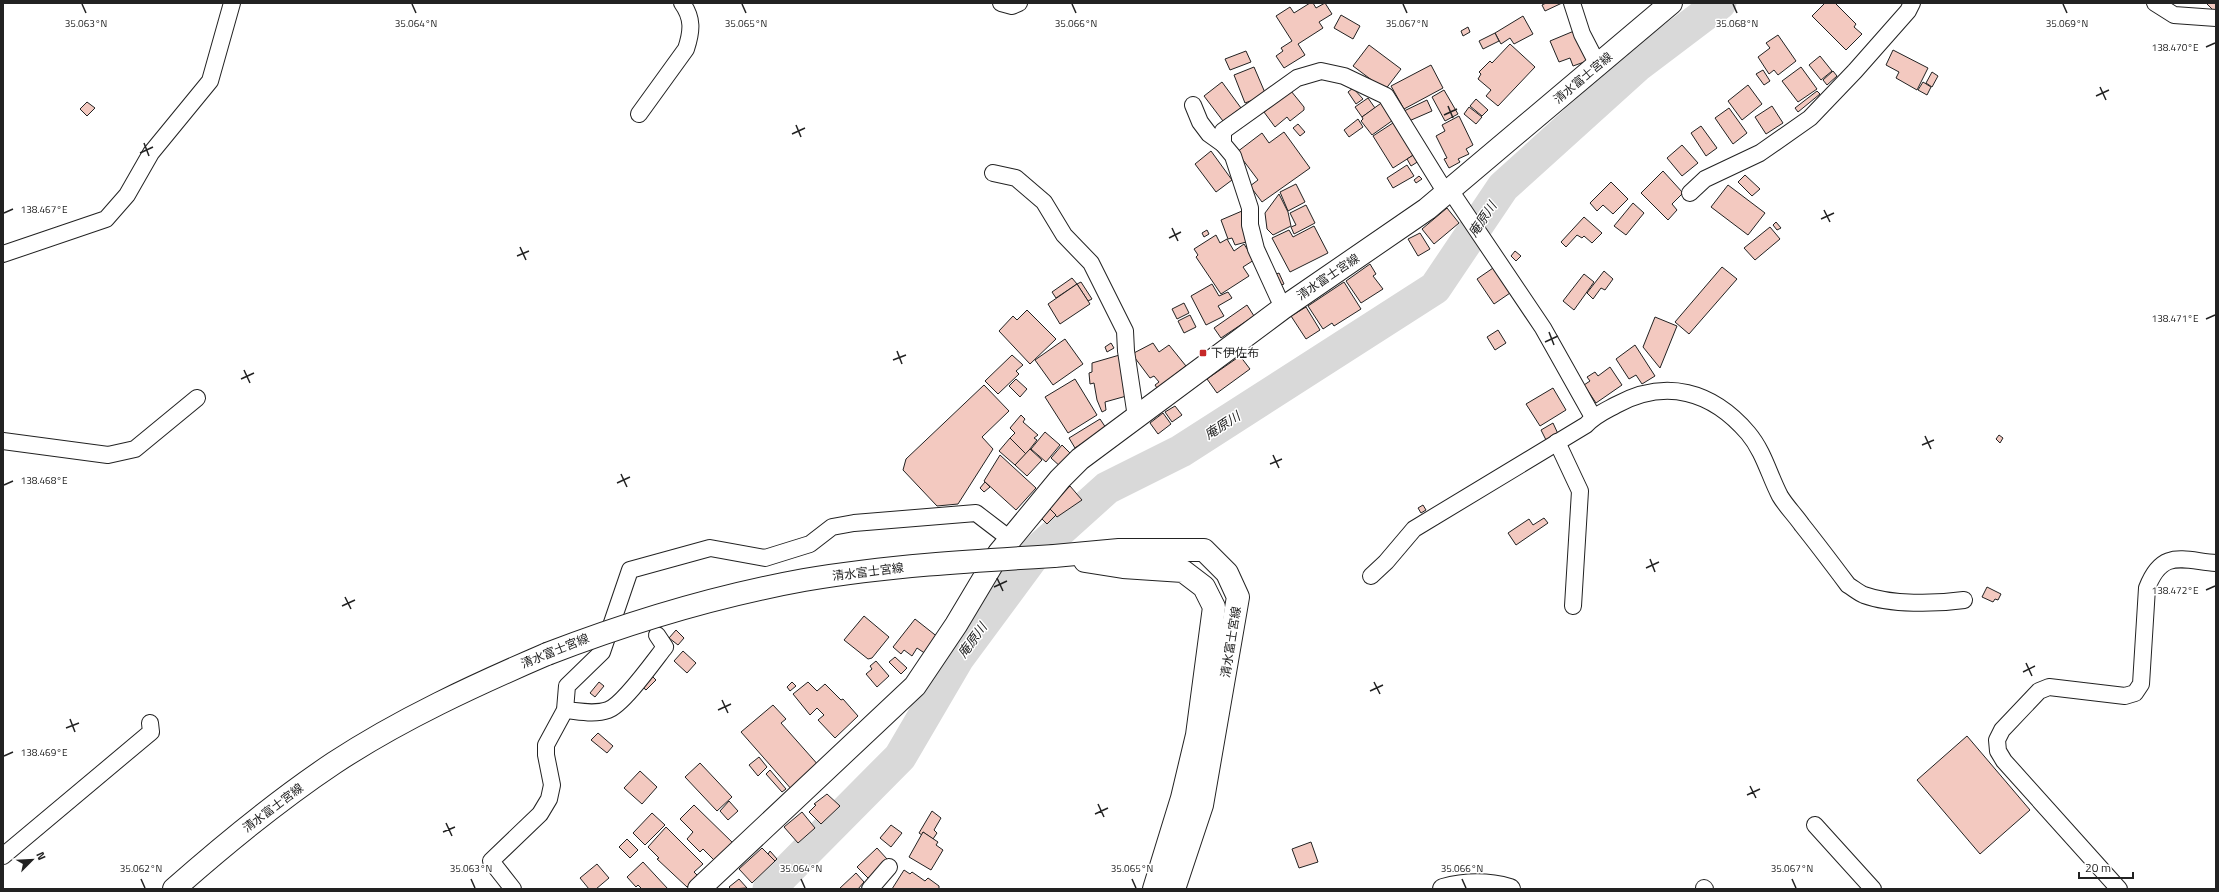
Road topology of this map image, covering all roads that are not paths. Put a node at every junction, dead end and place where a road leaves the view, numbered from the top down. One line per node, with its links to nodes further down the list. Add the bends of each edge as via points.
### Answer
1 (232, 3): 17 (street, via 210,81 151,153 127,195 106,219)
2 (682, 3): 12 (street, via 688,12 691,25 686,49)
3 (1001, 3): 4 (street, via 1012,6)
4 (1019, 3)
5 (1572, 3): 10 (street, via 1582,34)
6 (1671, 3): 10 (main road, 清水富士宮線)
7 (1912, 3): 16 (street, via 1908,11 1855,71 1810,118 1760,153 1705,179)
8 (2155, 3): 9 (street, via 2174,16)
9 (2216, 18)
10 (1598, 65): 15 (main road, 清水富士宮線)
11 (1193, 105): 13 (street, via 1200,122 1209,134)
12 (639, 114)
13 (1223, 144): 15 (street, via 1223,131 1298,78 1321,71 1344,76 1386,96); 18 (street, via 1233,156 1239,172 1250,208 1250,225 1256,249)
14 (993, 173): 20 (street, via 1016,178 1044,202 1064,235 1091,263 1125,331)
15 (1448, 192): 18 (main road, 清水富士宮線); 21 (street, via 1543,328)
16 (1690, 192)
17 (3, 254)
18 (1283, 308): 20 (main road, 清水富士宮線)
19 (197, 398): 22 (street, via 135,449 108,455)
20 (1136, 417): 24 (main road, 清水富士宮線, via 1070,469)
21 (1594, 417): 23 (street, via 1586,425); 28 (street, via 1633,395 1660,390 1686,391 1708,399 1729,414 1749,434 1762,454 1780,496 1848,585 1864,595 1882,599 1944,603)
22 (3, 441)
23 (1557, 442): 27 (street, via 1414,529); 29 (street, via 1580,491)
24 (1010, 539): 31 (street, via 976,513 854,523 832,527 810,544 764,558 710,548 630,570 602,652 567,686); 38 (main road, 清水富士宮線, via 915,686)
25 (1054, 556): 36 (main road, 清水富士宮線, bridge, via 939,563 804,580 653,616 547,654 397,725 335,763 217,851); 40 (main road, 清水富士宮線, via 1123,567 1183,571 1204,587 1214,607 1198,735); 41 (main road, 清水富士宮線, via 1119,550 1204,550 1227,573 1238,597 1202,805)
26 (2216, 563): 45 (street, via 2174,559 2160,564 2152,574 2147,588 2141,684 2135,693 2125,696 2049,687 2039,691 2002,730 1997,740 1998,751 2004,761)
27 (1371, 576)
28 (1964, 600)
29 (1573, 606)
30 (657, 635): 31 (street, via 666,647 619,702 608,710)
31 (565, 710): 37 (street, via 546,745 552,786 549,799 540,814 491,861)
32 (150, 723): 34 (street, via 151,732)
33 (1815, 825): 44 (street)
34 (3, 856)
35 (889, 867): 39 (street)
36 (174, 889)
37 (513, 889)
38 (699, 889)
39 (870, 889)
40 (1154, 889)
41 (1174, 889)
42 (1443, 889): 43 (street, via 1495,885)
43 (1510, 889)
44 (1873, 889)
45 (2119, 889)

